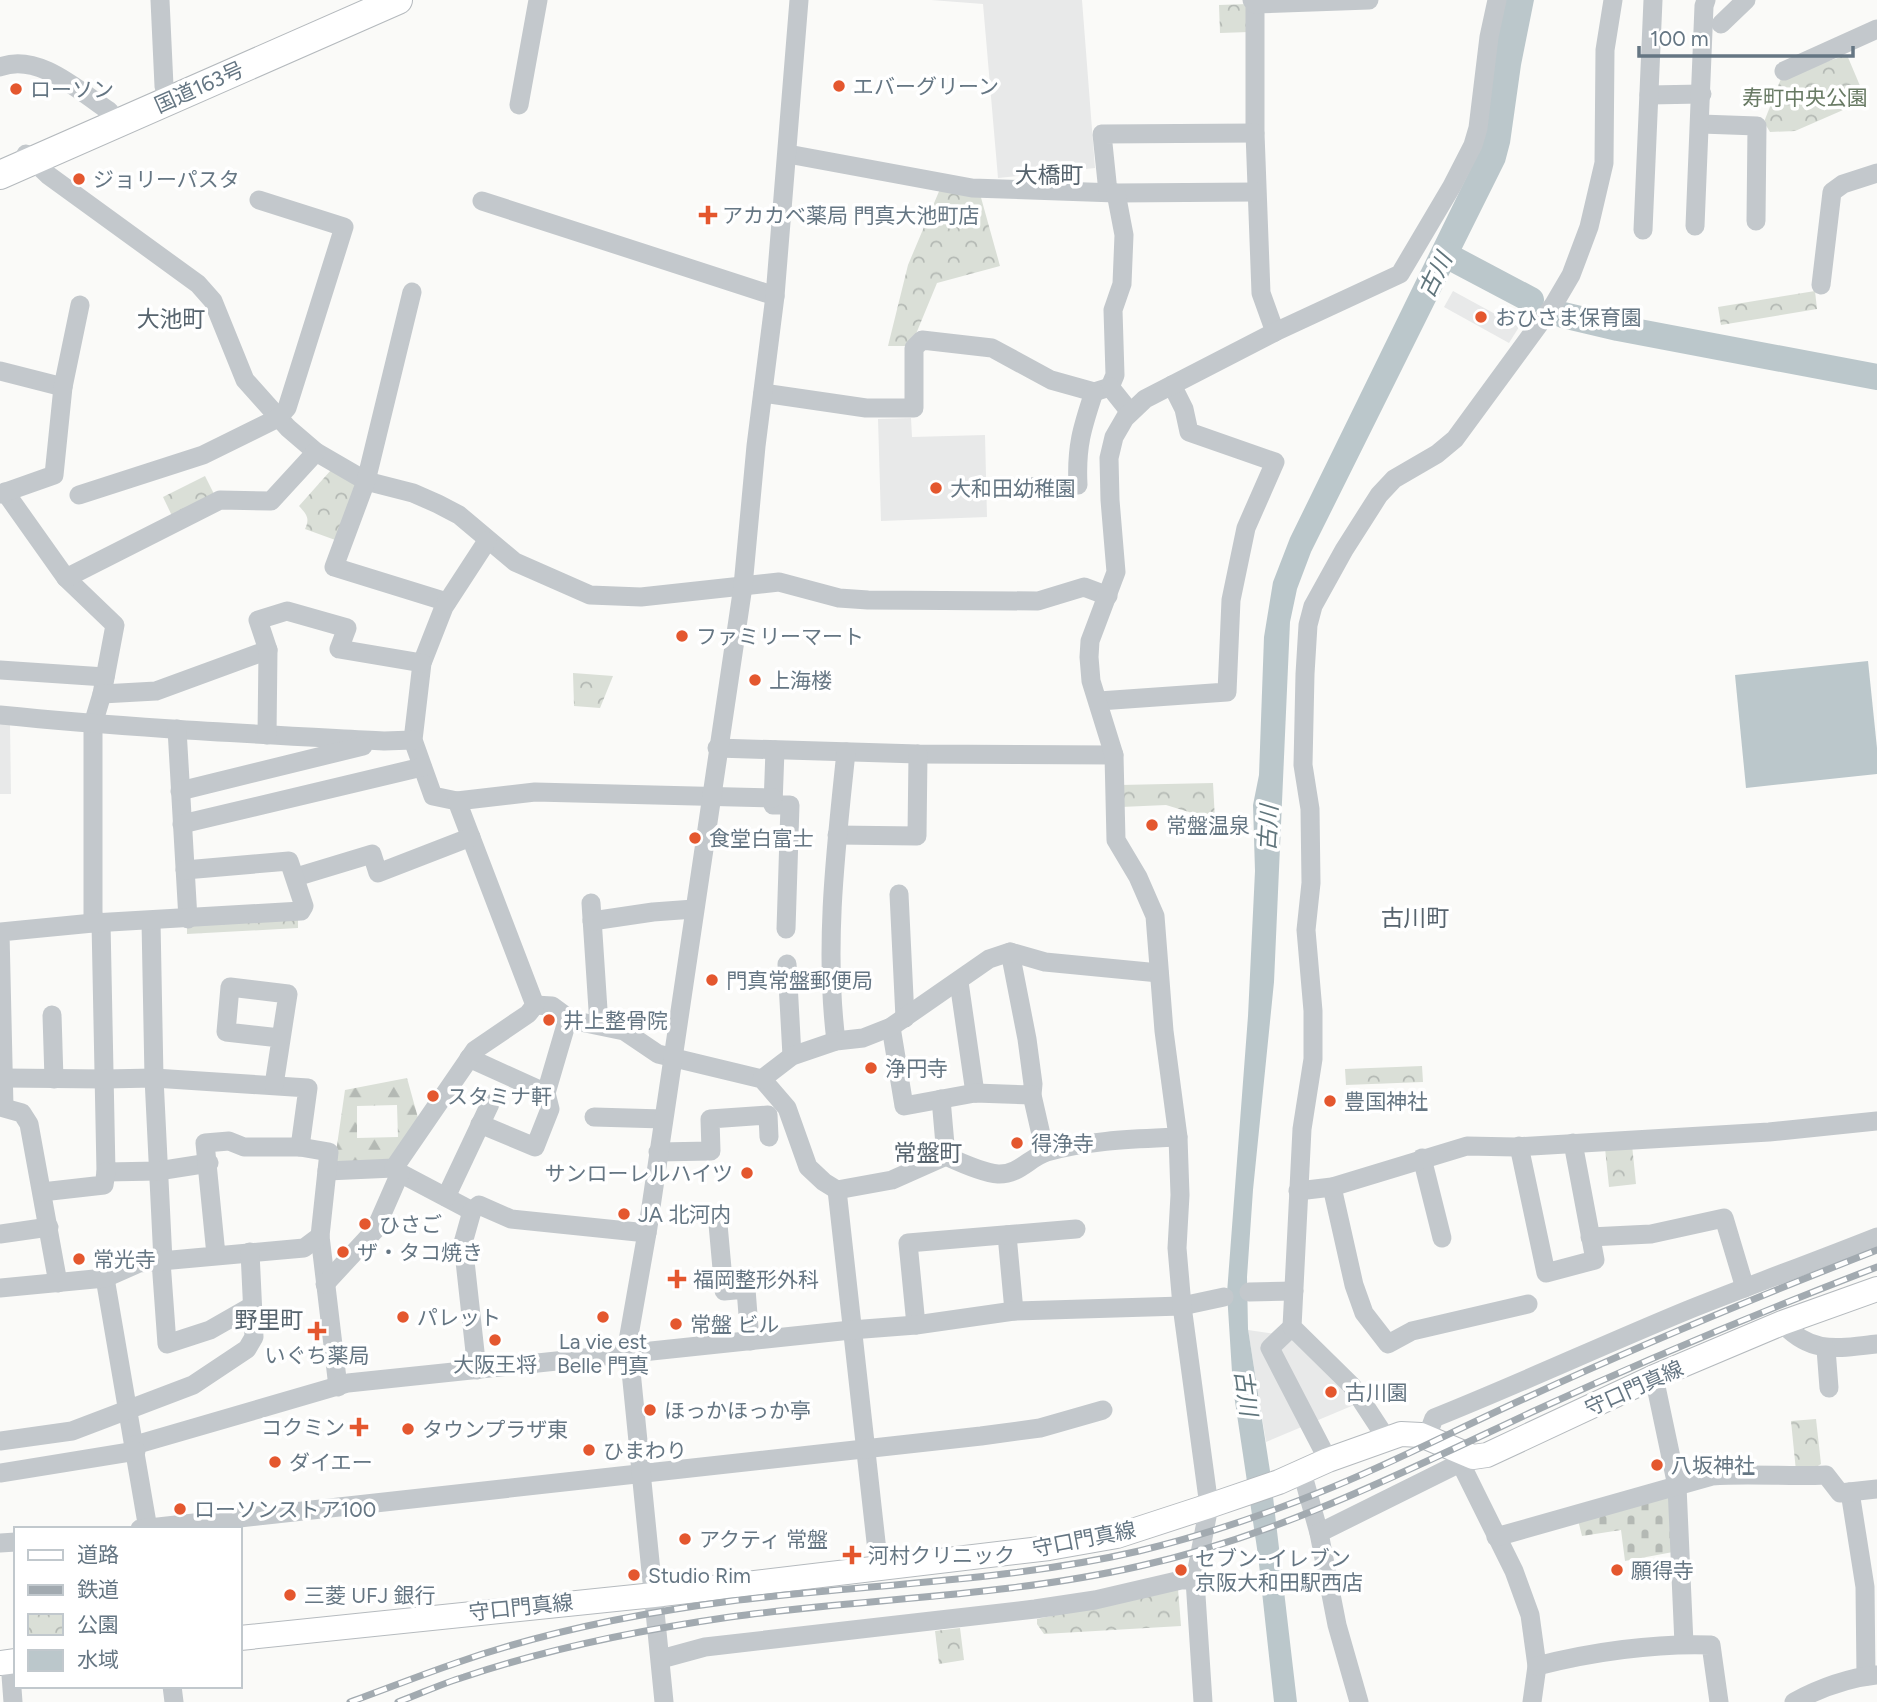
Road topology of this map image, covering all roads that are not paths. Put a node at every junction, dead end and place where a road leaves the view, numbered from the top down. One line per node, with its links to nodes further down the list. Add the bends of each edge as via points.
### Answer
1 (160, 0): 17 (street)
2 (363, 0): 17 (highway, 国道163号)
3 (398, 0): 17 (highway, 国道163号)
4 (538, 0): 20 (street)
5 (799, 0): 24 (street)
6 (1369, 0): 12 (street)
7 (1497, 0): 39 (street, via 1473,145 1400,274)
8 (1612, 0): 136 (street, via 1605,50 1604,163 1579,255 1554,304 1455,439 1394,479 1379,495 1313,606 1308,625 1303,765 1310,809 1306,930 1313,1047)
9 (1653, 0): 19 (street)
10 (1706, 0): 18 (street)
11 (1746, 0): 13 (street)
12 (1254, 2): 23 (street)
13 (1721, 24)
14 (1877, 29): 16 (street)
15 (0, 67): 21 (street, via 11,63 45,68)
16 (1784, 71)
17 (166, 94): 21 (highway, 国道163号); 25 (highway, 国道163号)
18 (1702, 94): 19 (street); 22 (street)
19 (1649, 95): 34 (street)
20 (519, 105)
21 (108, 111): 25 (highway, 国道163号)
22 (1701, 124): 32 (street, via 1757,127); 33 (street)
23 (1255, 133): 28 (street, via 1101,134); 29 (street)
24 (788, 154): 28 (street, via 972,188); 37 (street)
25 (19, 158): 27 (highway, 国道163号); 46 (street, via 198,284 213,301 245,380)
26 (1877, 173): 35 (street, via 1832,192)
27 (0, 175)
28 (1112, 192): 29 (street); 43 (street, via 1124,236 1122,284 1113,310 1115,375)
29 (1256, 192): 39 (street, via 1261,293)
30 (259, 200): 46 (street, via 344,227 287,408)
31 (482, 201): 37 (street)
32 (1756, 221)
33 (1695, 226)
34 (1643, 230)
35 (1821, 285)
36 (412, 292): 48 (street)
37 (775, 296): 44 (street)
38 (80, 305): 42 (street)
39 (1275, 332): 41 (street)
40 (0, 370): 42 (street)
41 (1172, 385): 45 (street); 61 (street, via 1189,432 1275,462 1246,528 1231,600 1227,692)
42 (63, 387): 50 (street, via 54,475)
43 (1102, 390): 44 (street, via 1051,380 992,348 922,340 914,348 914,408 866,408); 45 (street); 49 (street, via 1080,434 1078,485)
44 (762, 393): 54 (street)
45 (1130, 412): 55 (street, via 1114,437 1109,458 1116,572)
46 (278, 418): 47 (street); 51 (street, via 203,455)
47 (316, 452): 48 (street); 53 (street, via 271,501 220,500)
48 (366, 481): 52 (street, via 438,504 459,515); 56 (street, via 334,567)
49 (1024, 487)
50 (3, 493): 53 (street)
51 (79, 495)
52 (487, 541): 54 (street, via 515,562 590,594 641,597); 56 (street)
53 (66, 578): 60 (street, via 115,625)
54 (743, 586): 55 (street, via 779,582 839,598 868,600 1038,601 1084,587); 68 (street)
55 (1108, 596): 61 (street, via 1090,641 1091,681)
56 (447, 602): 58 (street)
57 (268, 650): 58 (street, via 258,620 287,611 347,628 339,649); 60 (street, via 156,691); 65 (street)
58 (422, 663): 66 (street)
59 (0, 670): 60 (street)
60 (104, 686): 63 (street)
61 (1099, 701): 72 (street)
62 (0, 715): 63 (street)
63 (93, 724): 64 (street); 87 (street)
64 (177, 729): 65 (street); 74 (street)
65 (267, 734): 67 (street)
66 (413, 740): 67 (street); 73 (street)
67 (384, 741): 74 (street)
68 (717, 748): 69 (street); 75 (street)
69 (775, 750): 70 (street); 76 (street)
70 (846, 752): 71 (street); 79 (street)
71 (918, 754): 72 (street); 79 (street, via 917,836)
72 (1114, 755): 92 (street, via 1116,840 1155,916)
73 (422, 767): 77 (street, via 433,796); 78 (street)
74 (180, 791): 78 (street)
75 (711, 795): 76 (street); 77 (street, via 535,792); 84 (street)
76 (773, 798): 88 (street, via 773,805 790,805)
77 (457, 801): 80 (street)
78 (182, 824): 81 (street)
79 (837, 835): 100 (street, via 830,963)
80 (471, 837): 82 (street, via 378,873 372,854); 94 (street)
81 (185, 870): 82 (street, via 289,861); 85 (street)
82 (296, 877): 85 (street, via 304,906 301,911)
83 (900, 894): 97 (street)
84 (694, 909): 98 (street, via 591,912); 101 (street)
85 (188, 919): 86 (street)
86 (151, 921): 87 (street); 105 (street)
87 (97, 922): 89 (street); 107 (street)
88 (786, 929)
89 (0, 932): 104 (street)
90 (1010, 952): 92 (street, via 1045,962); 93 (street, via 989,959); 112 (street)
91 (787, 964): 102 (street)
92 (1158, 974): 121 (street)
93 (959, 982): 97 (street); 111 (street)
94 (535, 1005): 96 (street, via 552,1006); 103 (street)
95 (52, 1015): 106 (street)
96 (568, 1018): 98 (street); 110 (street)
97 (898, 1023): 100 (street, via 863,1038); 113 (street, via 904,1106)
98 (599, 1025): 101 (street, via 624,1031 658,1054)
99 (280, 1038): 109 (street)
100 (836, 1041): 102 (street)
101 (672, 1056): 108 (street); 117 (street)
102 (792, 1056): 108 (street)
103 (469, 1058): 110 (street); 130 (street)
104 (4, 1077): 106 (street); 115 (street)
105 (154, 1078): 107 (street); 109 (street); 131 (street)
106 (54, 1079): 107 (street)
107 (105, 1079): 133 (street)
108 (762, 1079): 135 (street, via 788,1108 808,1167)
109 (274, 1085): 124 (street, via 307,1088)
110 (546, 1093): 119 (street, via 551,1109 535,1147)
111 (975, 1093): 112 (street); 113 (street)
112 (1032, 1095): 126 (street)
113 (941, 1099): 127 (street)
114 (489, 1104): 119 (street)
115 (2, 1107): 137 (street, via 22,1113 29,1124)
116 (594, 1117): 117 (street)
117 (663, 1119): 125 (street)
118 (1877, 1121): 122 (street)
119 (480, 1124): 138 (street)
120 (769, 1137): 125 (street, via 768,1115 710,1119 711,1151)
121 (1178, 1137): 126 (street, via 1117,1140); 164 (street, via 1177,1248)
122 (1573, 1143): 123 (street); 147 (street)
123 (1519, 1146): 128 (street, via 1467,1146); 147 (street, via 1546,1273 1595,1259)
124 (300, 1147): 129 (street, via 205,1143); 132 (street, via 329,1152)
125 (658, 1152): 143 (street)
126 (1045, 1152): 127 (street, via 1021,1169 998,1174)
127 (946, 1156): 135 (street, via 892,1180)
128 (1422, 1158): 134 (street); 149 (street)
129 (209, 1163): 131 (street); 151 (street)
130 (397, 1170): 132 (street); 138 (street); 155 (street, via 375,1230)
131 (158, 1171): 133 (street); 152 (street)
132 (327, 1171): 146 (street)
133 (106, 1172): 137 (street, via 104,1185)
134 (1332, 1187): 136 (street); 162 (street, via 1354,1285 1364,1313 1388,1344 1412,1331)
135 (837, 1190): 169 (street)
136 (1298, 1191): 159 (street)
137 (42, 1192): 141 (street)
138 (446, 1197): 139 (street)
139 (472, 1211): 143 (street, via 480,1205 511,1219); 174 (street, via 463,1243)
140 (718, 1224): 170 (street, via 724,1291 746,1289)
141 (49, 1227): 144 (street); 154 (street)
142 (1076, 1229): 145 (street)
143 (647, 1233): 173 (street)
144 (0, 1234)
145 (1007, 1235): 165 (street); 167 (street, via 908,1243)
146 (320, 1236): 150 (street, via 304,1248); 155 (street)
147 (1590, 1237): 157 (street, via 1651,1234 1724,1218)
148 (1877, 1237): 157 (street)
149 (1442, 1238)
150 (250, 1252): 151 (street); 163 (street)
151 (216, 1255): 152 (street)
152 (162, 1261): 153 (street, via 139,1263); 163 (street, via 167,1344 209,1330)
153 (105, 1278): 154 (street); 178 (street)
154 (58, 1283): 156 (street)
155 (326, 1284): 176 (street)
156 (0, 1288)
157 (1745, 1288): 180 (street, via 1434,1418)
158 (1877, 1289): 166 (main road, 守口門真線)
159 (1294, 1291): 160 (street); 168 (street)
160 (1249, 1292)
161 (1224, 1297): 164 (street)
162 (1528, 1304)
163 (252, 1306): 178 (street, via 254,1337 247,1349 192,1385)
164 (1182, 1306): 165 (street); 193 (street)
165 (1014, 1311): 167 (street)
166 (1782, 1323): 172 (street, via 1795,1337); 175 (main road, 守口門真線)
167 (916, 1325): 169 (street)
168 (1292, 1327): 181 (street, via 1352,1386); 185 (street, via 1270,1348)
169 (851, 1330): 170 (street); 184 (street)
170 (750, 1341): 173 (street)
171 (1877, 1344): 172 (street)
172 (1826, 1349): 177 (street)
173 (629, 1354): 174 (street); 187 (street)
174 (477, 1370): 176 (street)
175 (1654, 1377): 186 (main road, 守口門真線, via 1487,1455); 190 (street)
176 (338, 1387): 183 (street)
177 (1829, 1388)
178 (128, 1409): 182 (street, via 72,1431); 183 (street)
179 (1103, 1410): 184 (street, via 1041,1428)
180 (1427, 1437): 181 (main road, 守口門真線, via 1411,1433); 186 (main road, 守口門真線)
181 (1386, 1438): 185 (main road, 守口門真線)
182 (0, 1441)
183 (135, 1448): 189 (street); 194 (street)
184 (864, 1448): 187 (street); 199 (street)
185 (1328, 1460): 188 (main road, 守口門真線)
186 (1467, 1460): 196 (street); 197 (street)
187 (642, 1472): 195 (street); 201 (street)
188 (1302, 1472): 193 (main road, 守口門真線); 196 (street)
189 (0, 1473)
190 (1676, 1486): 192 (street, via 1712,1476 1826,1475 1840,1493); 197 (street); 203 (street)
191 (1877, 1489): 192 (street)
192 (1850, 1492): 198 (street)
193 (1209, 1506): 199 (main road, 守口門真線, via 1116,1536); 200 (street)
194 (148, 1527)
195 (157, 1527)
196 (1319, 1533): 212 (street, via 1337,1625)
197 (1496, 1537): 206 (street, via 1530,1615)
198 (1867, 1541): 207 (street, via 1865,1587)
199 (879, 1569): 201 (main road, 守口門真線)
200 (1195, 1580): 204 (street, via 1035,1609 705,1647); 211 (street)
201 (654, 1595): 202 (main road, 守口門真線); 204 (street)
202 (242, 1638)
203 (1684, 1644): 206 (street, via 1572,1657); 213 (street, via 1711,1645)
204 (661, 1660): 210 (street)
205 (9, 1662): 209 (street)
206 (1537, 1666): 208 (street)
207 (1872, 1676): 214 (street, via 1816,1690)
208 (1539, 1700)
209 (13, 1702)
210 (664, 1702)
211 (1203, 1702)
212 (1359, 1702)
213 (1719, 1702)
214 (1794, 1702)

